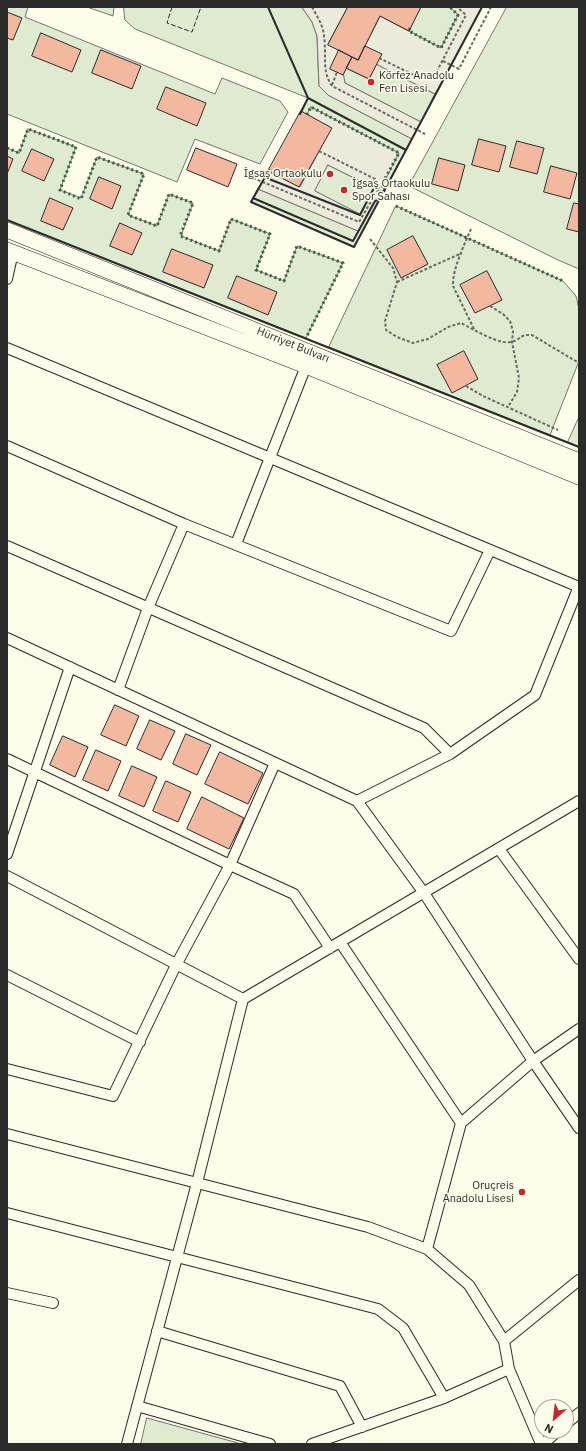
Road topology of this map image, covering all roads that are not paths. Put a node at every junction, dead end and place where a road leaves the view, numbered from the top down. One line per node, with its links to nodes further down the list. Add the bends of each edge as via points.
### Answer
1 (7, 230): 5 (main road, Hürriyet Bulvarı)
2 (10, 251): 3 (street); 5 (main road, Hürriyet Bulvarı)
3 (7, 279)
4 (7, 348): 7 (street)
5 (308, 359): 7 (street); 8 (main road, Hürriyet Bulvarı); 9 (main road, Hürriyet Bulvarı)
6 (7, 446): 10 (street)
7 (270, 458): 11 (street); 13 (street)
8 (579, 461)
9 (579, 477)
10 (184, 524): 11 (street); 15 (street)
11 (236, 544): 13 (street, via 451,631)
12 (7, 546): 15 (street)
13 (490, 550): 14 (street)
14 (579, 587): 19 (street, via 535,696)
15 (148, 608): 18 (street); 19 (street, via 424,728)
16 (7, 638): 17 (street)
17 (70, 667): 18 (street); 22 (street)
18 (118, 690): 21 (street)
19 (450, 754): 23 (street)
20 (7, 759): 22 (street)
21 (275, 763): 23 (street); 27 (street)
22 (34, 772): 26 (street); 27 (street)
23 (357, 801): 29 (street)
24 (578, 805): 25 (street)
25 (499, 849): 29 (street); 32 (street)
26 (7, 854)
27 (230, 865): 31 (street, via 294,894); 33 (street)
28 (7, 876): 33 (street)
29 (424, 893): 30 (street); 38 (street)
30 (340, 942): 31 (street); 40 (street)
31 (330, 948): 35 (street)
32 (579, 959)
33 (176, 965): 35 (street); 37 (street)
34 (7, 975): 37 (street)
35 (243, 999): 43 (street)
36 (579, 1029): 38 (street)
37 (140, 1042): 39 (street, via 113,1096)
38 (533, 1061): 40 (street); 41 (street)
39 (7, 1069)
40 (461, 1123): 45 (street)
41 (579, 1128)
42 (7, 1134): 43 (street)
43 (197, 1183): 45 (street, via 368,1227); 46 (street)
44 (7, 1214): 46 (street)
45 (428, 1249): 51 (street, via 469,1286)
46 (177, 1257): 50 (street); 53 (street, via 378,1309 403,1328)
47 (579, 1280): 51 (street)
48 (7, 1294): 49 (street)
49 (53, 1304)
50 (157, 1331): 54 (street); 55 (street, via 340,1386)
51 (504, 1341): 52 (street)
52 (509, 1369): 53 (street); 60 (street)
53 (444, 1398): 55 (street)
54 (137, 1406): 56 (street); 57 (street)
55 (362, 1427): 59 (street)
56 (244, 1441): 58 (street)
57 (127, 1444)
58 (270, 1444)
59 (312, 1444)
60 (542, 1444)

